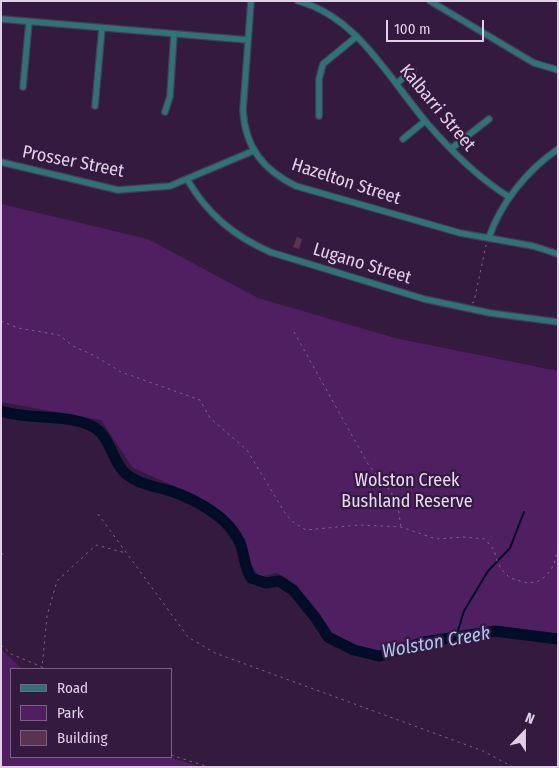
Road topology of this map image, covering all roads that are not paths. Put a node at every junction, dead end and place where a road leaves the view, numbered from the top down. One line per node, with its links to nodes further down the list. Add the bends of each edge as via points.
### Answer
1 (251, 1): 10 (street, Hazelton Street)
2 (298, 1): 4 (street, Kalbarri Street)
3 (430, 1): 12 (street, via 534,63)
4 (311, 3): 9 (street, Kalbarri Street, via 337,18)
5 (1, 19): 6 (street)
6 (28, 22): 7 (street); 14 (street)
7 (102, 28): 8 (street); 15 (street)
8 (174, 34): 10 (street); 16 (street, via 170,96)
9 (356, 37): 13 (street, Kalbarri Street); 17 (street, via 323,64 319,79)
10 (248, 40): 23 (street, Hazelton Street, via 243,110 244,128)
11 (413, 70): 13 (street)
12 (558, 70)
13 (397, 83): 19 (street, Kalbarri Street)
14 (23, 87)
15 (95, 106)
16 (165, 112)
17 (319, 116)
18 (489, 119): 21 (street)
19 (425, 121): 20 (street); 21 (street, Kalbarri Street)
20 (403, 139)
21 (452, 148): 26 (street, Kalbarri Street, via 466,166)
22 (558, 149): 26 (street)
23 (253, 150): 25 (street, Prosser Street); 27 (street, Hazelton Street, via 264,165 296,186 460,233)
24 (1, 162): 25 (street, Prosser Street, via 118,190 170,186)
25 (187, 179): 29 (street, Lugano Street, via 206,209 247,242 270,252 415,296 469,309)
26 (509, 197): 27 (street, via 497,214)
27 (489, 238): 28 (street, Hazelton Street)
28 (558, 254)
29 (558, 322)

